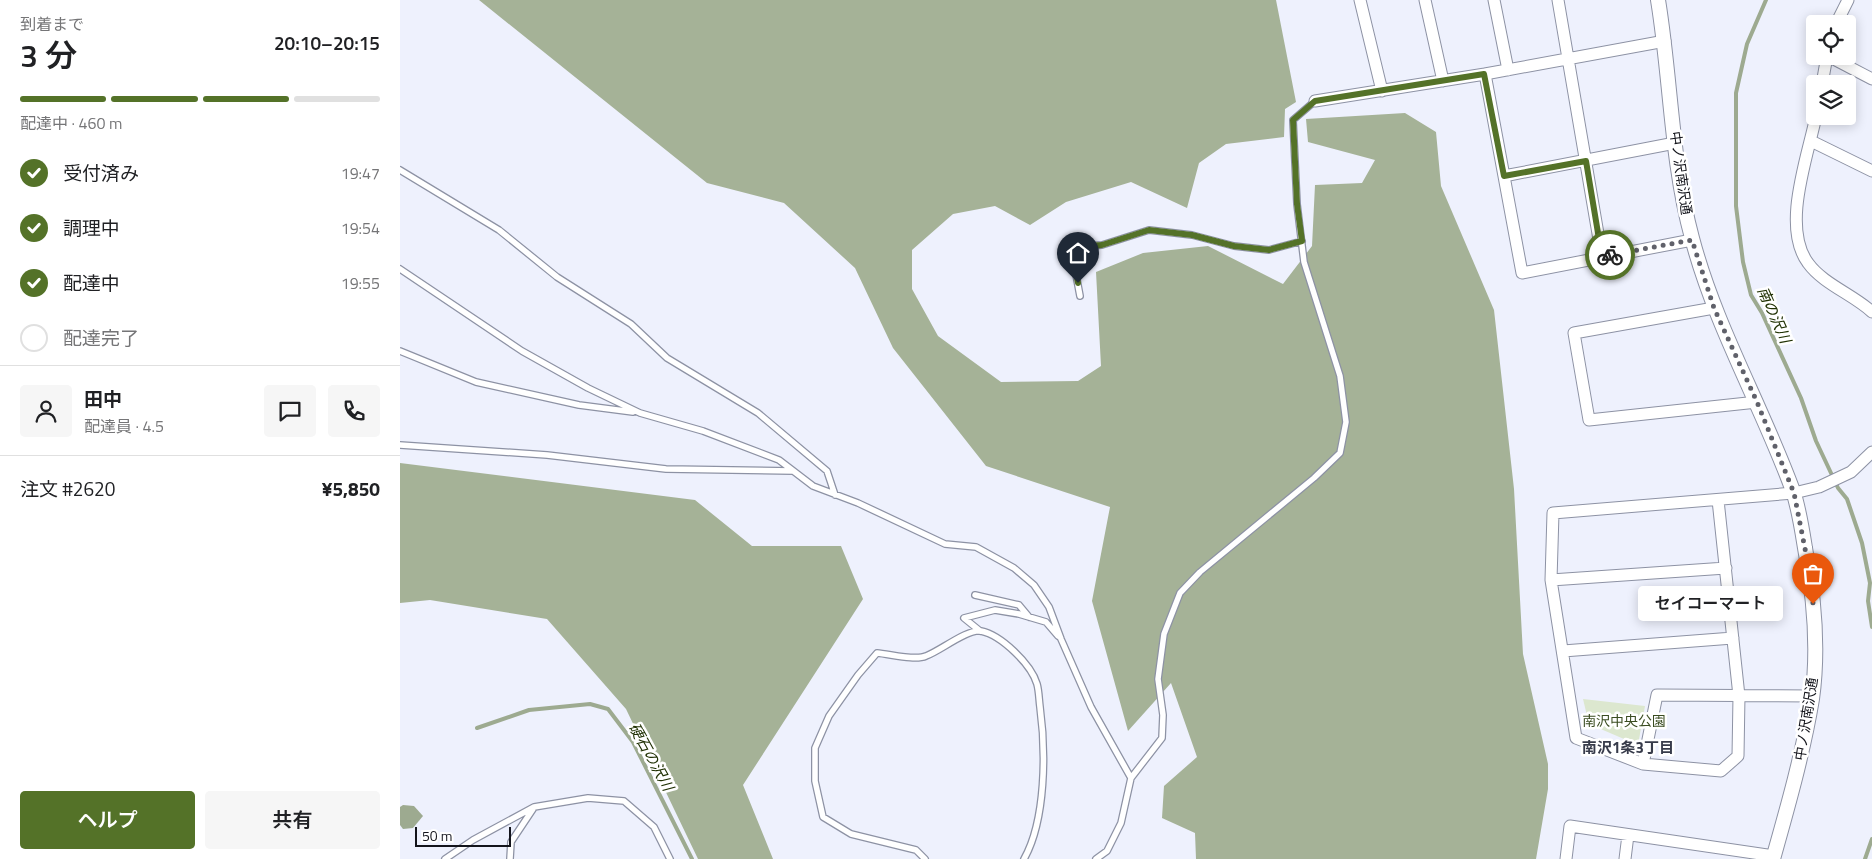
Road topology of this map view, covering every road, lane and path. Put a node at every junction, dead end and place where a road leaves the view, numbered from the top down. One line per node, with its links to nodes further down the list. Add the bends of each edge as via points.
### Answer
1 (1360, 0): 15 (street)
2 (1426, 0): 14 (street)
3 (1494, 0): 11 (street)
4 (1558, 0): 9 (street)
5 (1658, 0): 8 (street, 中ノ沢南沢通)
6 (1848, 0): 7 (street)
7 (1840, 15)
8 (1665, 41): 9 (street); 19 (street, 中ノ沢南沢通)
9 (1569, 58): 11 (street); 20 (street)
10 (1845, 65): 13 (street)
11 (1508, 70): 12 (street)
12 (1484, 74): 14 (street); 23 (street)
13 (1872, 79)
14 (1443, 81): 15 (street)
15 (1382, 90): 16 (street)
16 (1315, 101): 25 (lane, via 1293,120)
17 (1814, 125): 18 (street)
18 (1811, 141): 22 (street); 30 (street, via 1795,219 1800,247 1808,263 1835,287)
19 (1675, 142): 20 (street); 24 (street, 中ノ沢南沢通)
20 (1586, 161): 23 (street); 26 (street)
21 (400, 170): 38 (lane, via 499,230 557,277 631,324 667,358 758,414 827,471)
22 (1872, 171)
23 (1504, 176): 26 (street, via 1522,273)
24 (1692, 240): 26 (street); 29 (street, 中ノ沢南沢通)
25 (1302, 241): 28 (lane, via 1269,250 1149,230 1102,245 1076,247 1072,253); 51 (lane, via 1304,262 1340,376 1346,422 1340,452 1314,478 1200,572 1180,593 1164,634 1158,679 1163,715 1162,738)
26 (1602, 257)
27 (400, 269): 33 (lane, via 522,351)
28 (1080, 296)
29 (1714, 308): 32 (street, 中ノ沢南沢通); 32 (street, via 1574,333 1589,420)
30 (1872, 312)
31 (400, 351): 33 (lane, via 476,382)
32 (1757, 402): 37 (street, 中ノ沢南沢通)
33 (640, 413): 36 (lane, via 703,431 779,460)
34 (400, 445): 36 (lane, via 547,455 666,469)
35 (1872, 452): 37 (street, via 1851,472 1819,487)
36 (793, 471): 38 (lane, via 812,486)
37 (1794, 493): 39 (street); 49 (street, 中ノ沢南沢通, via 1812,584)
38 (835, 495): 46 (lane, via 945,544 976,547 1014,568 1034,585 1049,607)
39 (1718, 500): 40 (street); 41 (street, via 1553,513)
40 (1726, 568): 41 (street); 45 (street)
41 (1552, 580): 47 (street)
42 (975, 595): 43 (lane, via 1019,605)
43 (1029, 617): 44 (lane, via 995,610 964,618); 46 (lane, via 1046,622)
44 (980, 631): 58 (lane, via 925,657 877,653 829,716 815,748 815,781 823,817 851,834 916,850); 59 (lane, via 1004,641 1037,684 1042,725 1040,813 1032,845)
45 (1733, 638): 47 (street); 48 (street)
46 (1061, 639): 51 (lane, via 1091,707)
47 (1563, 651): 50 (street, via 1576,738)
48 (1740, 696): 49 (street); 50 (street, via 1657,695); 50 (street, via 1738,756 1721,771)
49 (1812, 696): 54 (street, 中ノ沢南沢通, via 1800,760)
50 (1644, 764)
51 (1131, 778): 60 (lane, via 1121,823 1107,851)
52 (534, 807): 55 (lane, via 472,840); 56 (lane, via 510,842); 57 (lane, via 588,798 624,801 654,827)
53 (1628, 835): 54 (street); 61 (street, via 1570,826); 62 (street)
54 (1773, 857)
55 (445, 859)
56 (510, 859)
57 (670, 859)
58 (925, 859)
59 (1024, 859)
60 (1096, 859)
61 (1566, 859)
62 (1625, 859)

